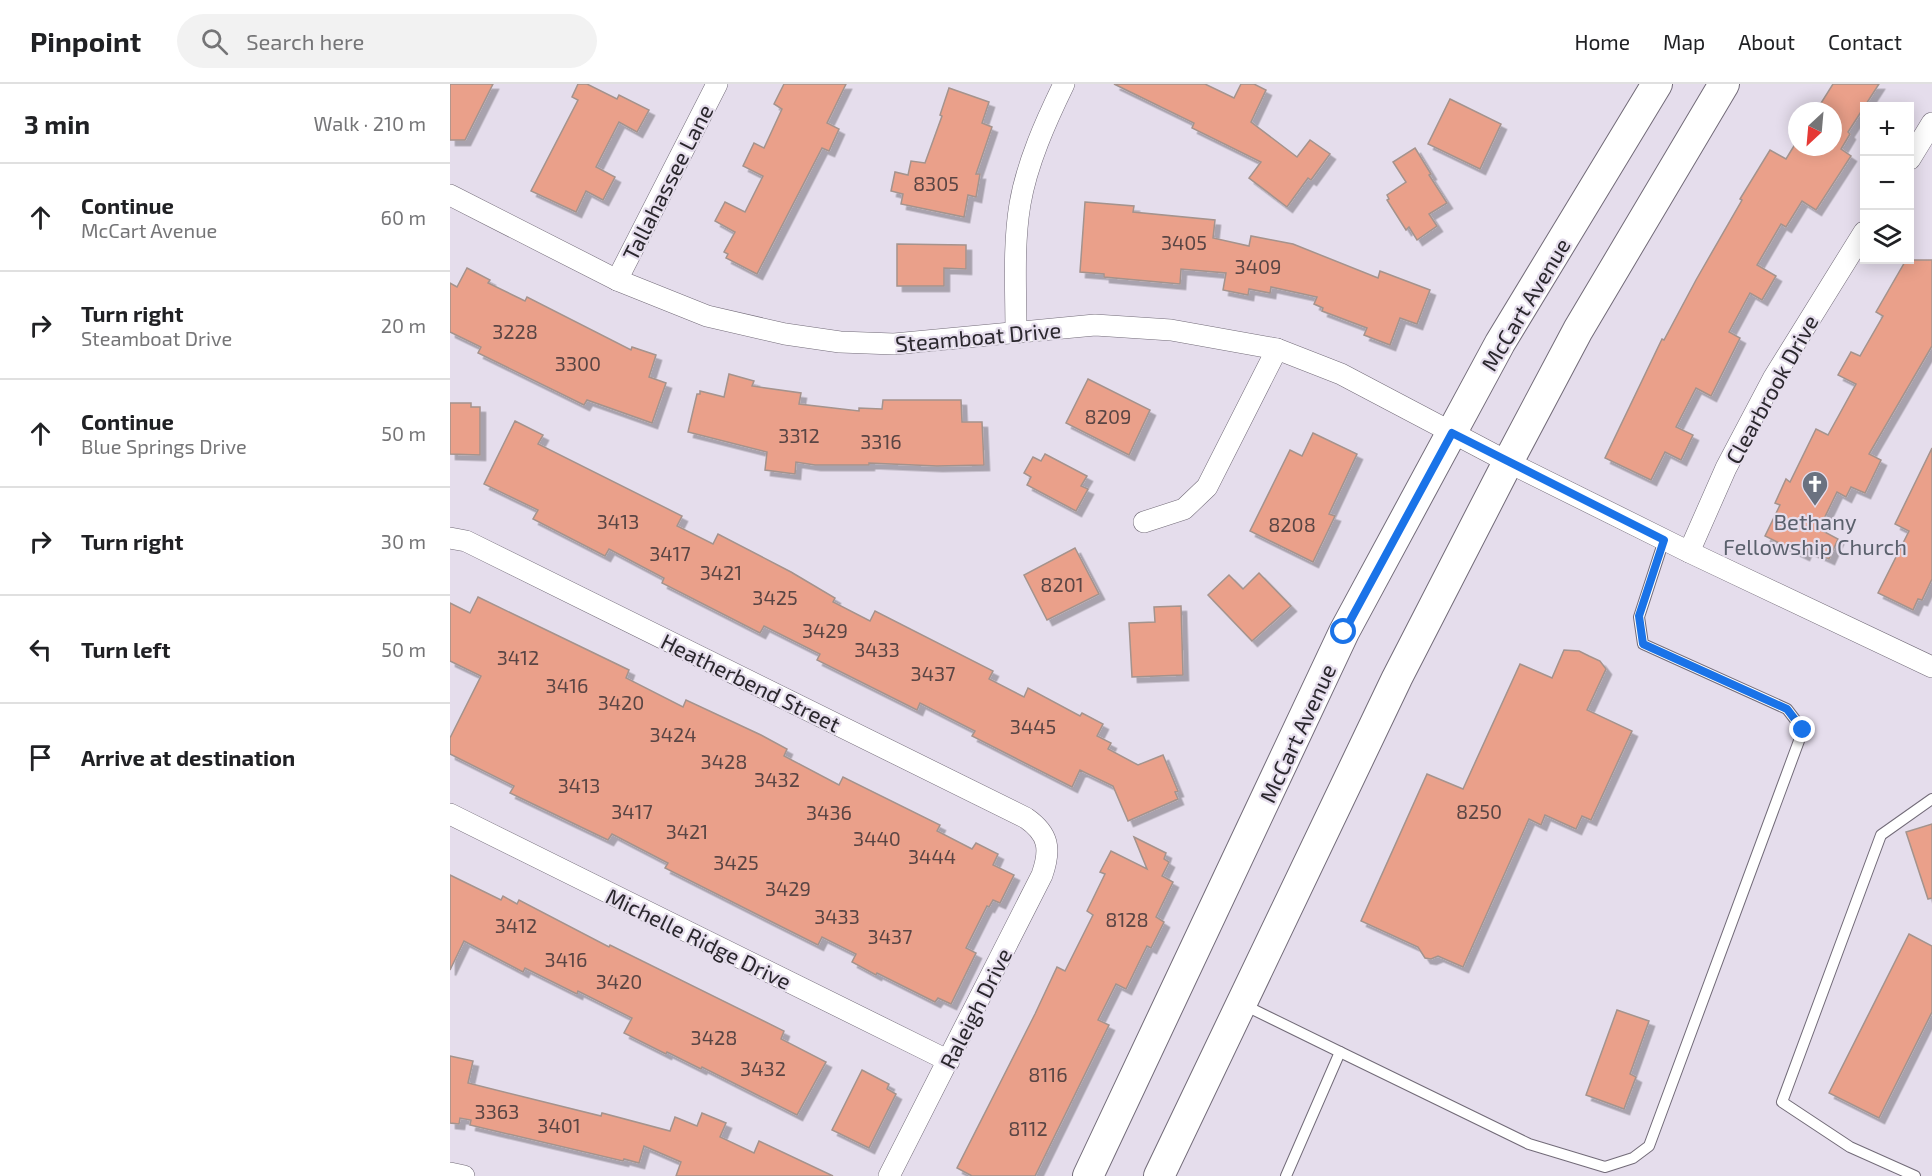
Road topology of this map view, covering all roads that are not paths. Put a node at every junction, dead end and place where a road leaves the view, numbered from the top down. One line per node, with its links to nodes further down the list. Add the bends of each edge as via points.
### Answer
1 (717, 84): 9 (street, Tallahassee Lane)
2 (1064, 84): 10 (street, via 1050,111 1020,203)
3 (1657, 84): 12 (main road, McCart Avenue, via 1500,343)
4 (1724, 84): 13 (main road, via 1578,330)
5 (1932, 123): 6 (street)
6 (1912, 156)
7 (450, 195): 9 (street, Steamboat Drive)
8 (1860, 238): 17 (street, Clearbrook Drive, via 1774,377 1726,468)
9 (617, 280): 10 (street, Steamboat Drive, via 707,316 840,342 894,344)
10 (1016, 333): 11 (street, Steamboat Drive, via 1095,326 1171,330)
11 (1277, 349): 12 (street, Steamboat Drive, via 1341,374); 14 (street, via 1207,487 1184,509)
12 (1452, 433): 13 (street, Steamboat Drive); 28 (main road, McCart Avenue, via 1344,632)
13 (1508, 462): 16 (street, Steamboat Drive); 22 (main road, via 1397,678)
14 (1144, 522)
15 (450, 538): 21 (street, Heatherbend Street, via 466,541 1026,818)
16 (1664, 540): 17 (street, Steamboat Drive); 23 (lane, via 1639,616 1643,644 1787,709 1803,730 1649,1146 1633,1158 1605,1167 1594,1164 1529,1144)
17 (1689, 552): 18 (street, Steamboat Drive)
18 (1932, 667)
19 (1932, 799): 31 (lane, via 1881,835 1782,1102 1850,1147)
20 (450, 814): 24 (street, Michelle Ridge Drive)
21 (1045, 836): 24 (street, Raleigh Drive, via 1048,852 1042,874)
22 (1241, 1004): 23 (lane); 29 (main road)
23 (1340, 1052): 30 (lane)
24 (949, 1061): 27 (street, Raleigh Drive)
25 (450, 1173): 26 (street)
26 (464, 1176)
27 (890, 1176)
28 (1088, 1176)
29 (1159, 1176)
30 (1286, 1176)
31 (1915, 1176)

